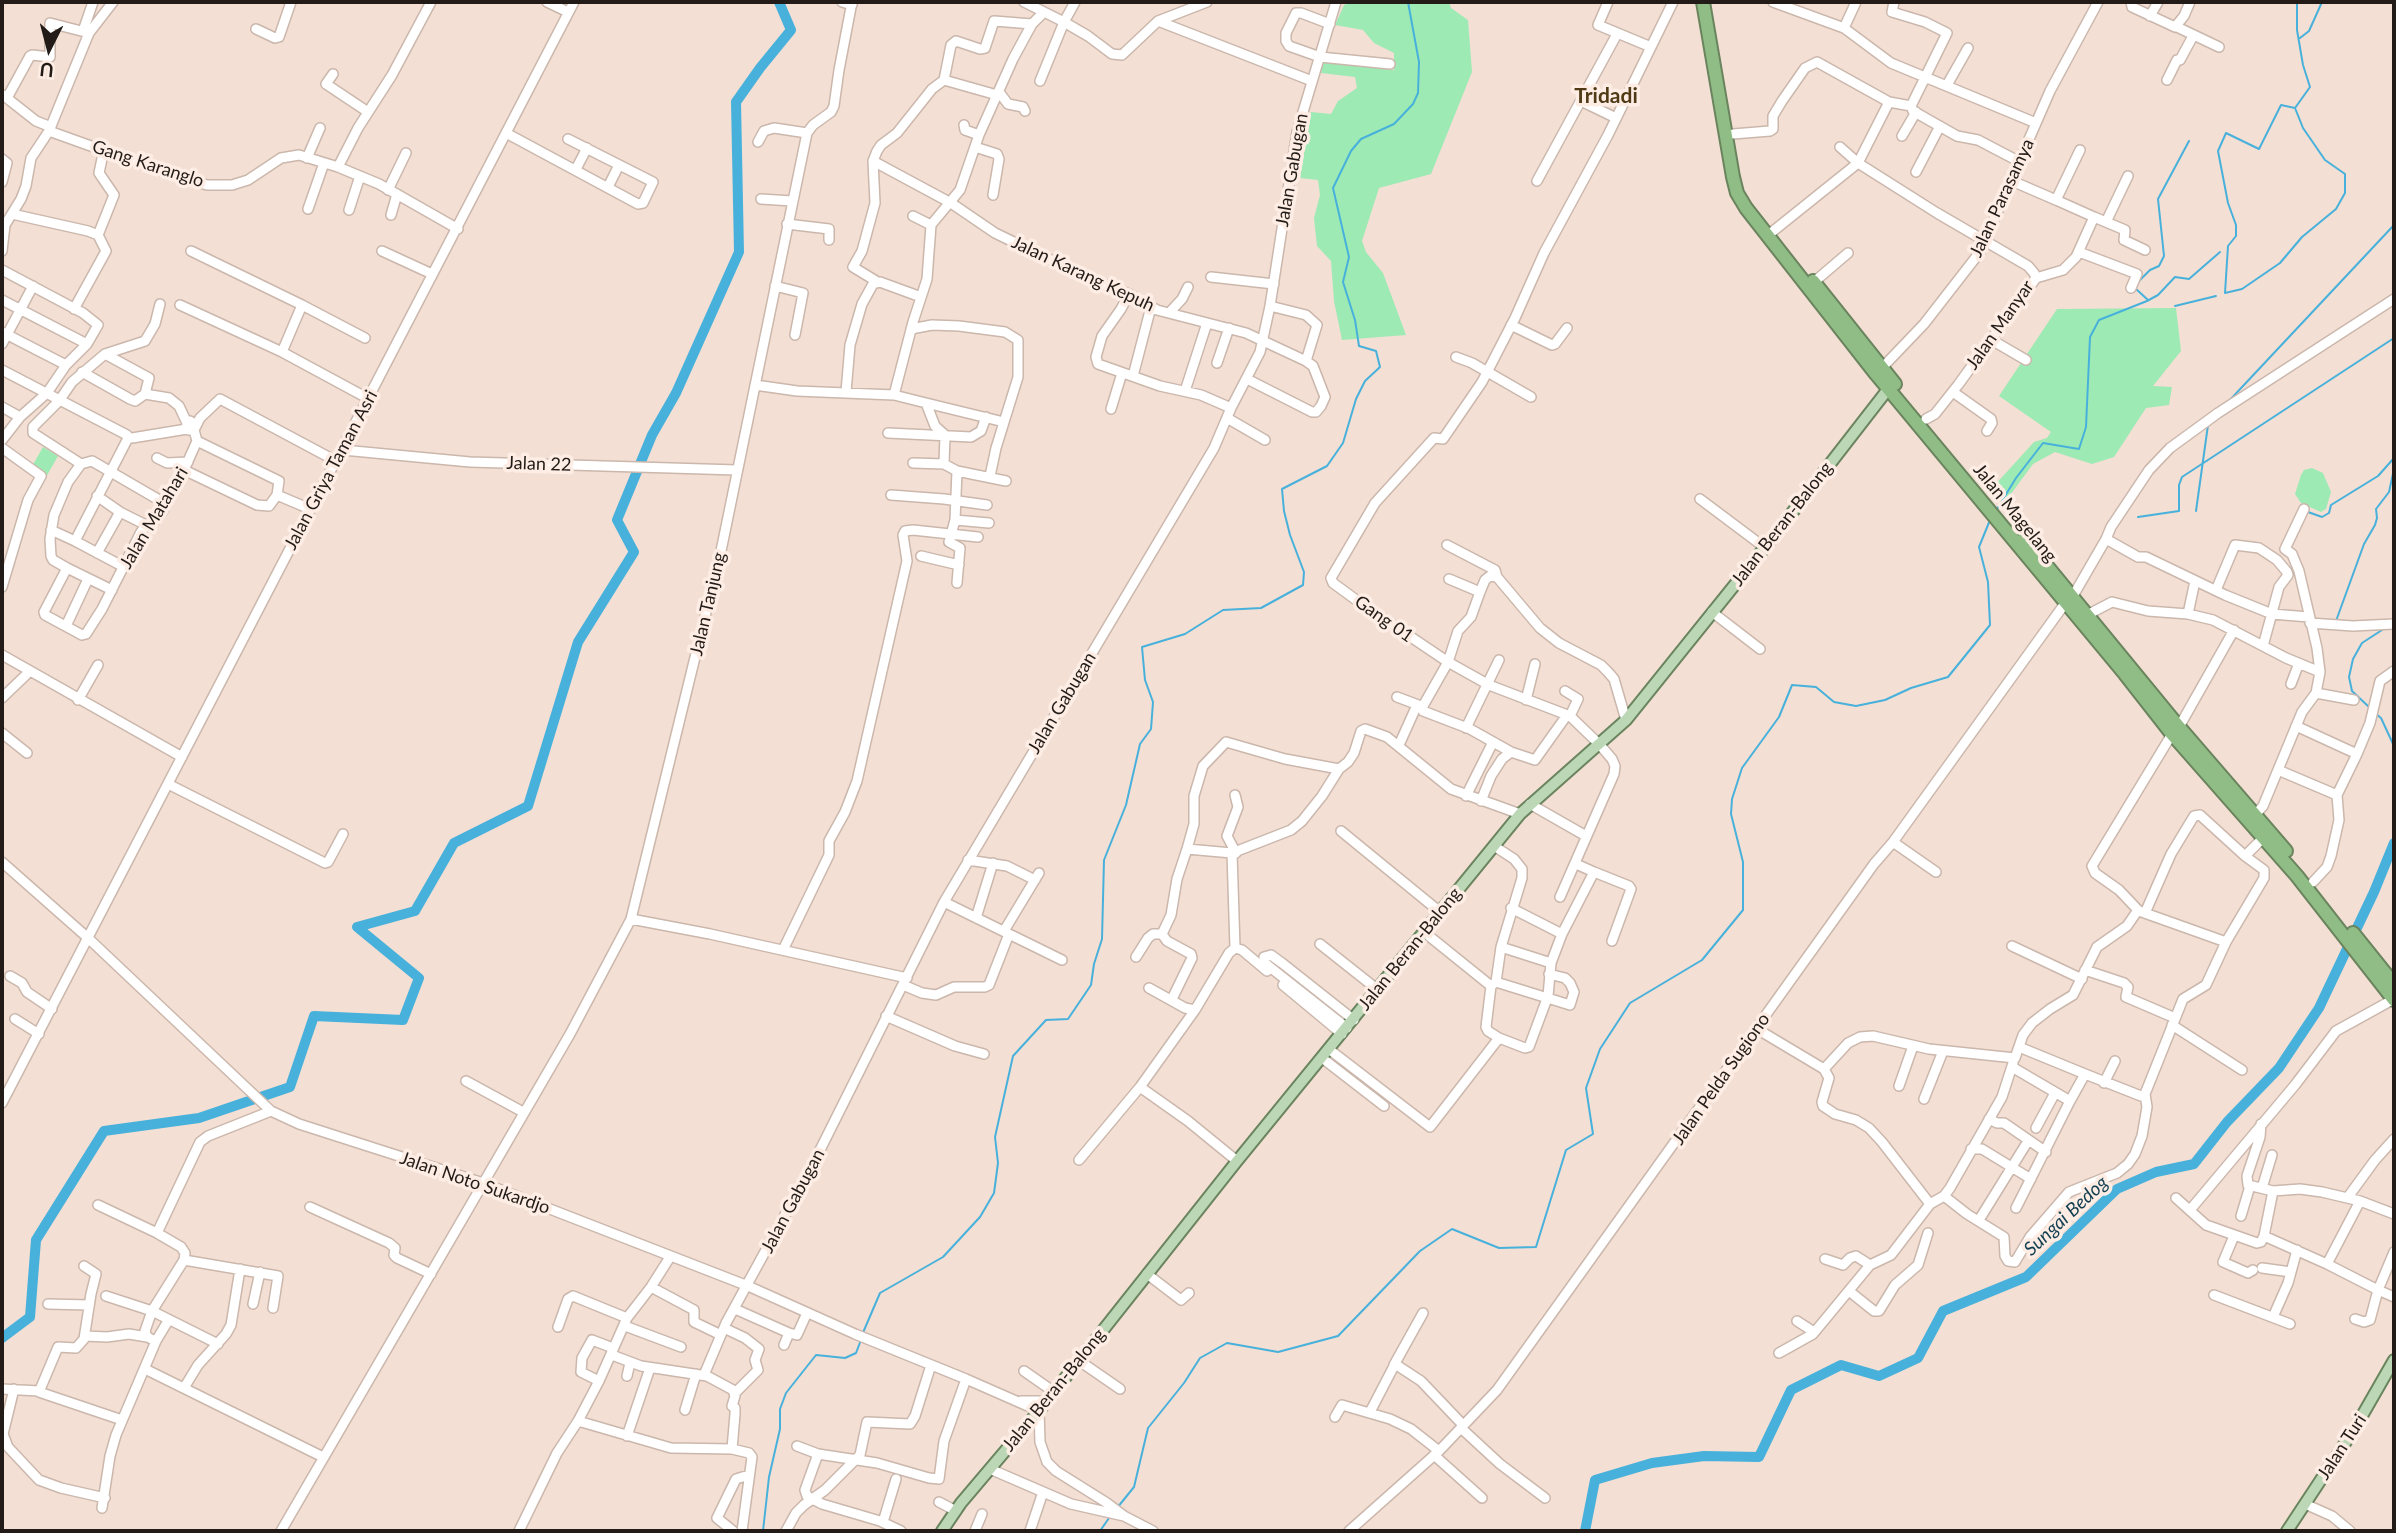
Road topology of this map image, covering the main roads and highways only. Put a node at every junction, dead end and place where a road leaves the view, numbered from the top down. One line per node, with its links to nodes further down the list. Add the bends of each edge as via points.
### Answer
1 (1703, 2): 3 (highway, Jalan Magelang, via 1737,193)
2 (1710, 2): 3 (highway, Jalan Magelang, via 1746,192)
3 (1879, 371): 4 (highway, Jalan Magelang)
4 (1890, 385): 5 (highway, Jalan Magelang); 5 (highway, Jalan Magelang, via 1926,419); 13 (main road, Jalan Beran-Balong, via 1626,720 1520,814)
5 (2069, 599): 6 (highway, Jalan Magelang); 6 (highway, Jalan Magelang, via 2087,615)
6 (2175, 730): 7 (highway, Jalan Magelang)
7 (2196, 754): 8 (highway, Jalan Magelang, via 2262,839); 8 (highway, Jalan Magelang, via 2313,882)
8 (2340, 923): 9 (highway, Jalan Magelang)
9 (2364, 952): 10 (highway, Jalan Magelang); 11 (highway, Jalan Magelang)
10 (2394, 984)
11 (2394, 1000)
12 (2394, 1360): 14 (main road, Jalan Turi)
13 (942, 1531)
14 (2287, 1531)

